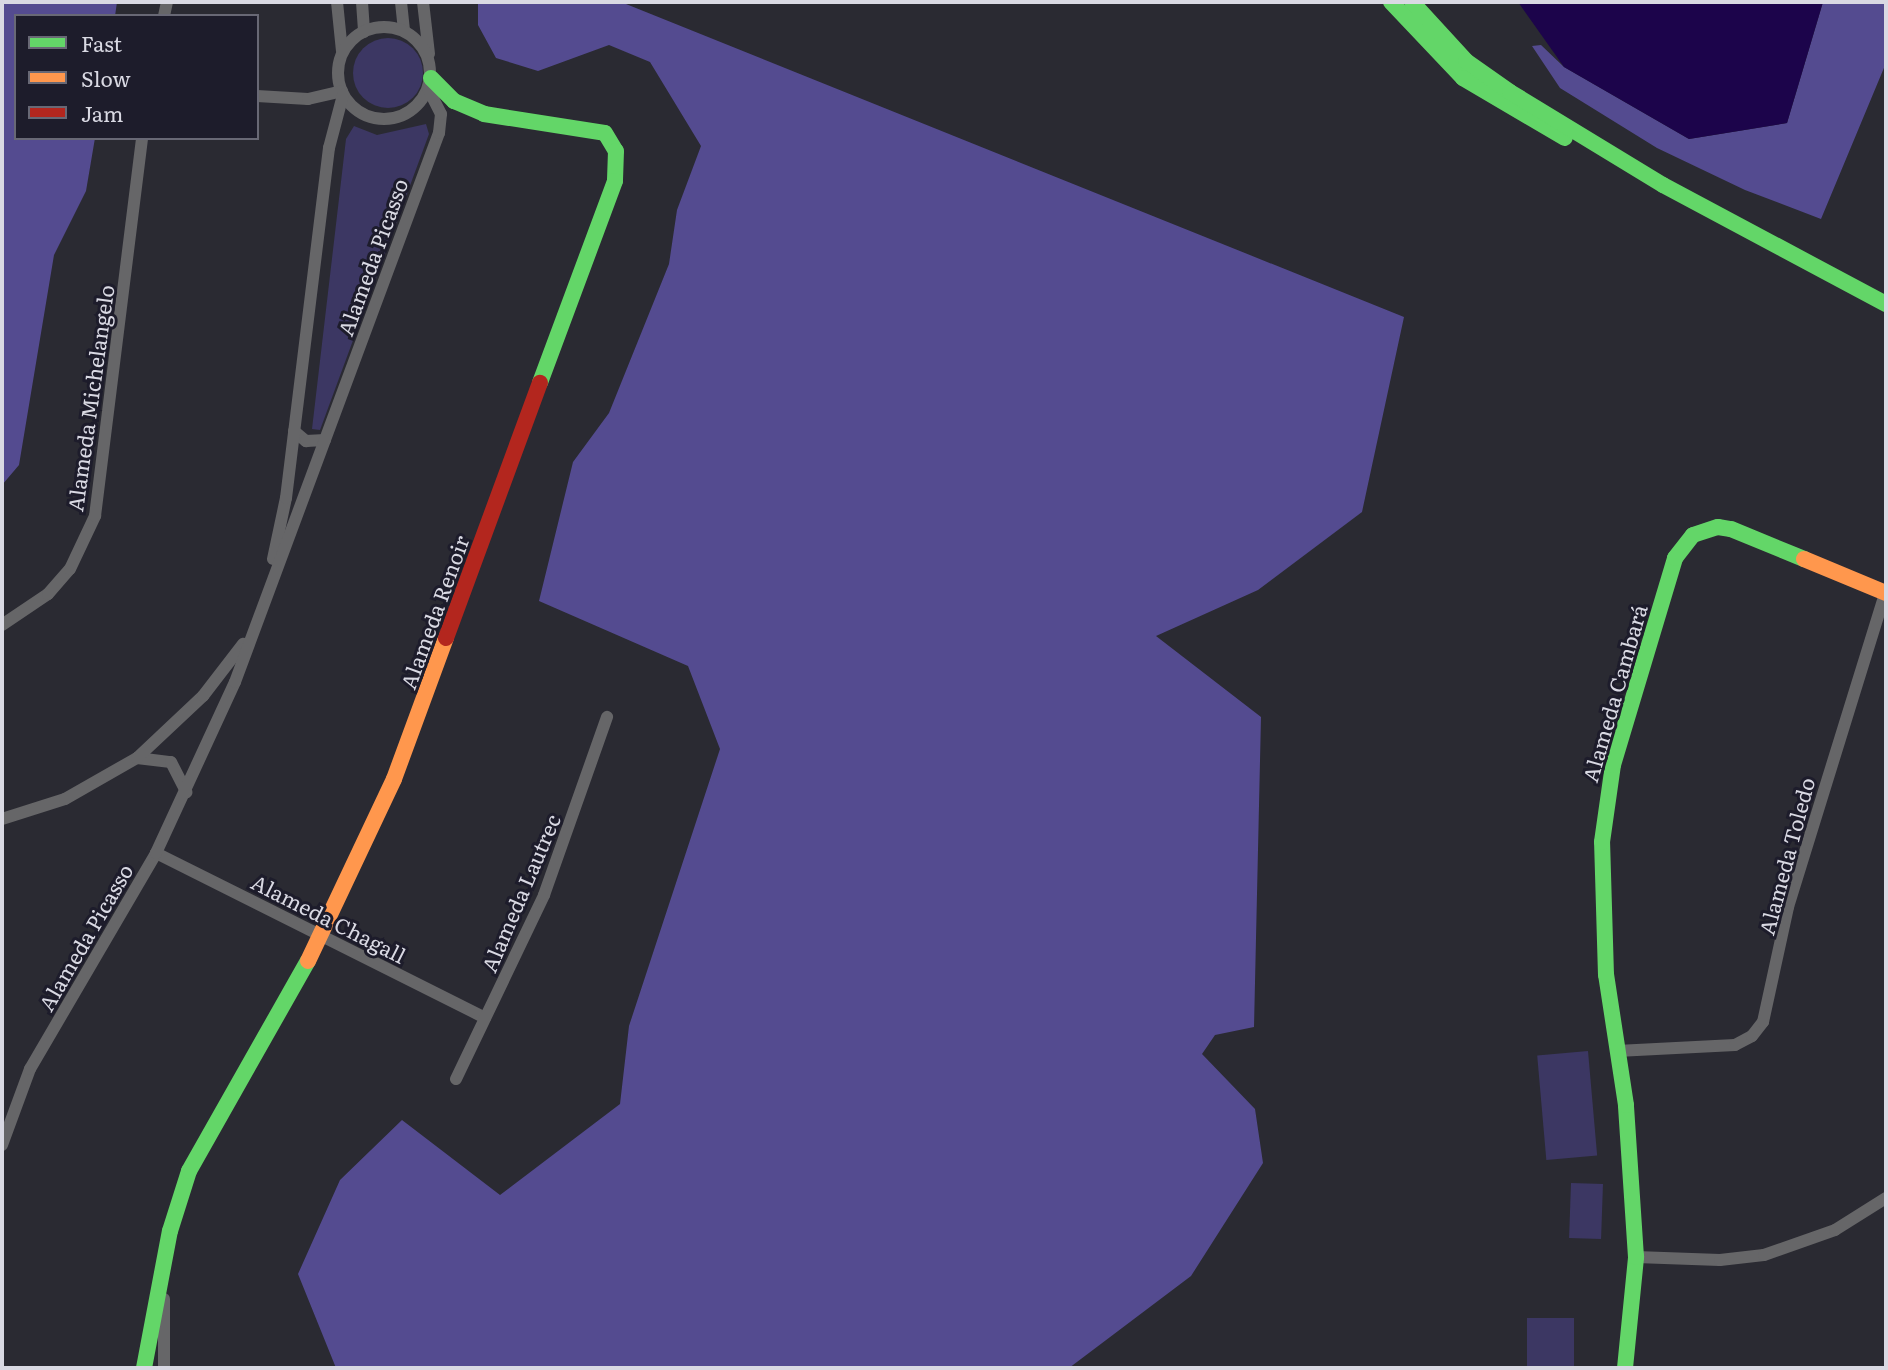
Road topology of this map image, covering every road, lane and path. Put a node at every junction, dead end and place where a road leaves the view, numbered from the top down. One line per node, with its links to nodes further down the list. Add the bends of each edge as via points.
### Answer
1 (337, 2): 9 (street, Alameda Picasso)
2 (362, 2): 8 (street)
3 (401, 2): 7 (street)
4 (424, 2): 10 (street, Alameda Picasso)
5 (1391, 2): 14 (street, via 1429,46 1484,94)
6 (1412, 2): 14 (street, via 1466,61)
7 (404, 31): 8 (street, via 384,27); 10 (street, Alameda Picasso, via 424,49)
8 (364, 32): 9 (street)
9 (342, 51): 11 (street, Alameda Picasso, via 338,73)
10 (430, 76): 11 (street, via 409,113 388,119 367,117); 17 (street, Alameda Picasso, via 441,114 439,133); 27 (street, Alameda Renoir, via 454,101 484,114 605,133 616,151 615,181 412,731)
11 (342, 93): 12 (street, via 299,99); 16 (street, Alameda Picasso, via 329,148)
12 (259, 96)
13 (142, 140): 20 (street, Alameda Michelangelo, via 95,516 70,569 48,594)
14 (1663, 185): 15 (street)
15 (1886, 304)
16 (295, 430): 17 (street, via 306,441); 18 (street, Alameda Picasso)
17 (325, 440): 18 (street, Alameda Picasso)
18 (265, 593): 21 (street, Alameda Picasso)
19 (1886, 593): 29 (street, Alameda Toledo, via 1788,907 1763,1022 1752,1036 1735,1045); 29 (street, Alameda Cambará, via 1731,529 1718,527 1693,535 1675,558 1606,799 1604,935)
20 (2, 625)
21 (250, 635): 23 (street, Alameda Picasso, via 203,696); 24 (street, Alameda Picasso, via 230,694)
22 (607, 717): 28 (street, Alameda Lautrec, via 544,895)
23 (137, 758): 24 (street, via 171,762); 25 (street, Alameda Picasso, via 65,799)
24 (186, 792): 26 (street, Alameda Picasso)
25 (2, 819)
26 (156, 853): 27 (street, Alameda Chagall); 31 (street, Alameda Picasso)
27 (322, 936): 28 (street, Alameda Chagall); 36 (street, Alameda Renoir, via 189,1171)
28 (485, 1018): 30 (street, Alameda Lautrec)
29 (1616, 1051): 35 (street, Alameda Cambará, via 1626,1104)
30 (456, 1079)
31 (16, 1100): 32 (street); 33 (street, Alameda Picasso)
32 (2, 1103)
33 (2, 1145)
34 (1885, 1202): 35 (street, via 1835,1230 1765,1255 1720,1260)
35 (1636, 1257): 39 (street, Alameda Cambará)
36 (165, 1262): 37 (street, Alameda Renoir); 38 (street)
37 (144, 1368)
38 (164, 1368)
39 (1625, 1368)

